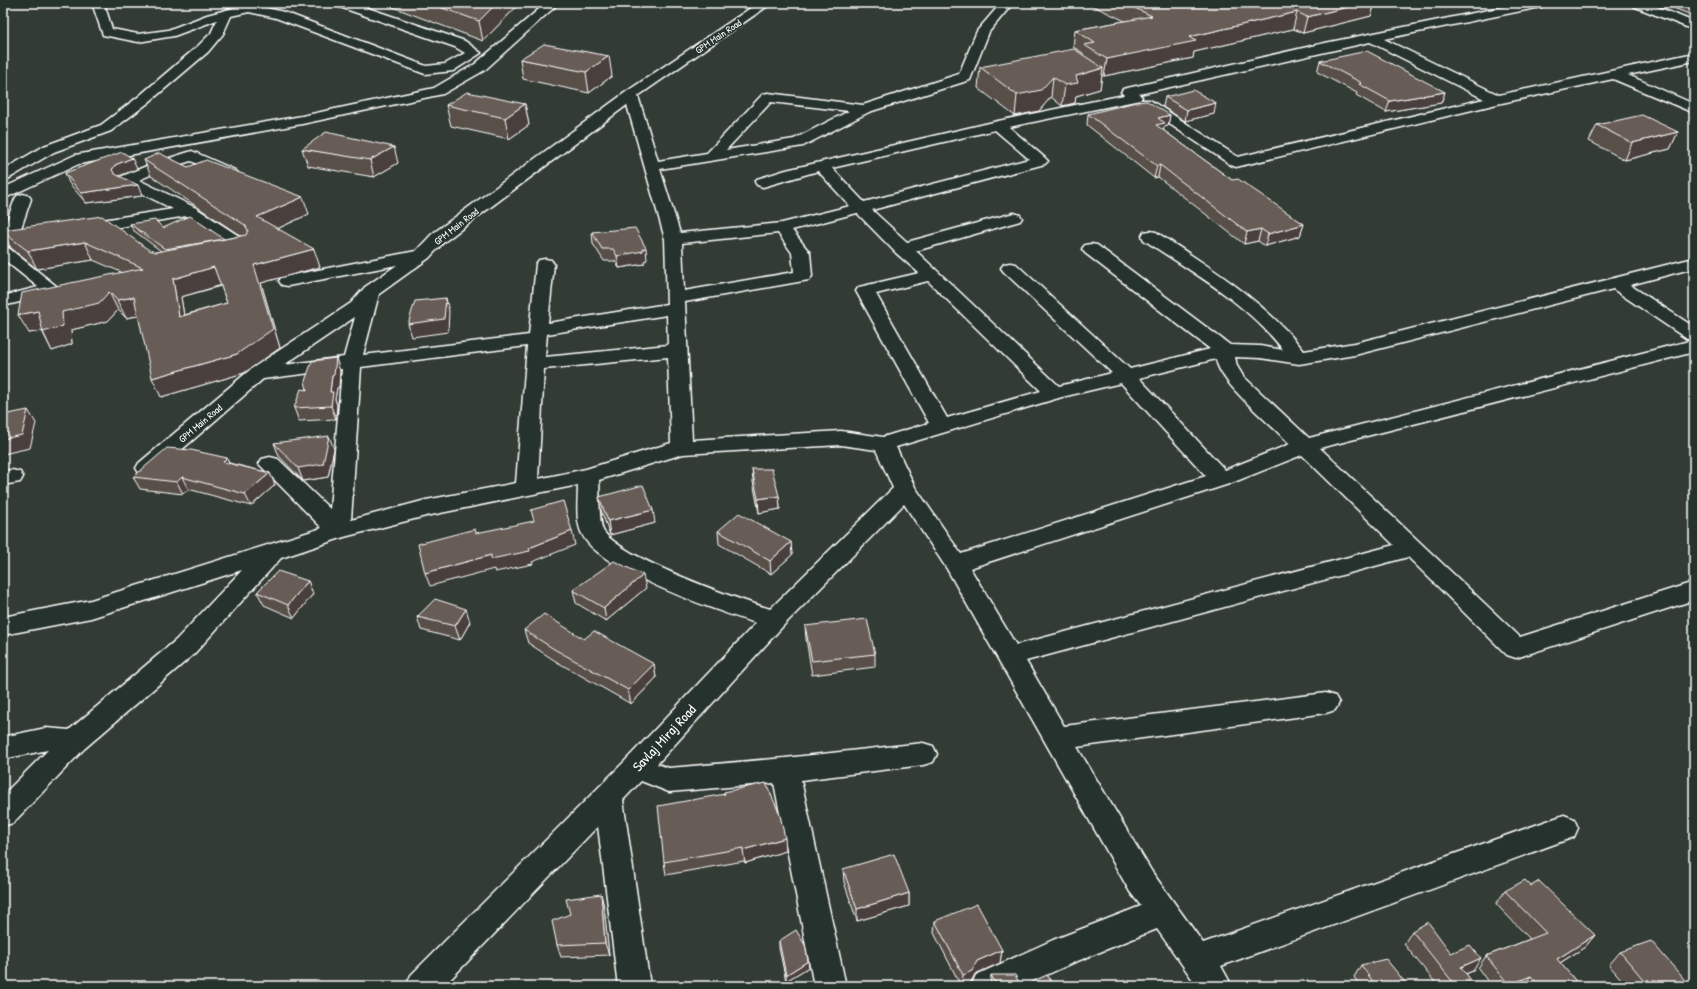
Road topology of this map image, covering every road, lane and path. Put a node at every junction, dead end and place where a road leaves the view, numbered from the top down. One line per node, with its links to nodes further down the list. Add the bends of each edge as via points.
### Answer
1 (98, 3): 8 (street, via 107,32 138,38 170,33)
2 (341, 3): 8 (street, via 460,44 474,53 448,68 425,70 280,15 249,8)
3 (553, 3): 25 (street, via 480,67 438,91 302,120 75,160)
4 (766, 3): 14 (street, GPM Main Road)
5 (1007, 3): 16 (street, via 983,31 965,77)
6 (1541, 3): 10 (street)
7 (1637, 3): 9 (street)
8 (226, 14): 22 (street, via 217,34 204,49 106,128 49,149)
9 (1694, 26)
10 (1372, 38): 13 (street); 15 (street)
11 (1694, 57): 12 (street)
12 (1613, 74): 15 (street); 17 (street)
13 (1128, 92): 15 (street, via 1236,162); 18 (street)
14 (631, 95): 20 (street); 39 (street, GPM Main Road, via 438,238)
15 (1497, 100)
16 (864, 109): 19 (street, via 798,143); 19 (street, via 768,97)
17 (1694, 109)
18 (998, 125): 21 (street); 27 (street, via 1040,161)
19 (711, 157): 20 (street)
20 (652, 166): 34 (street)
21 (821, 166): 24 (street); 27 (street)
22 (3, 176)
23 (247, 181): 28 (street, via 192,156 126,180)
24 (763, 182)
25 (3, 194)
26 (23, 199): 35 (street)
27 (860, 207): 31 (street); 36 (street)
28 (190, 211): 30 (street); 38 (street, via 245,248)
29 (1014, 218): 36 (street)
30 (111, 224): 33 (street); 35 (street, via 63,231)
31 (782, 228): 34 (street); 48 (street, via 801,253 803,276 760,282)
32 (1150, 236): 54 (street, via 1266,319 1286,338)
33 (128, 237)
34 (673, 239): 48 (street)
35 (5, 244): 47 (street, via 51,290)
36 (902, 249): 43 (street)
37 (1091, 249): 53 (street)
38 (216, 254)
39 (424, 254): 44 (street); 46 (street, GPM Main Road)
40 (1694, 263): 45 (street)
41 (545, 264): 49 (street)
42 (1010, 268): 58 (street)
43 (932, 275): 59 (street); 60 (street, via 865,291)
44 (288, 281)
45 (1616, 283): 50 (street); 54 (street, via 1355,350)
46 (371, 291): 55 (street); 57 (street, GPM Main Road, via 357,307)
47 (3, 301)
48 (676, 303): 49 (street); 52 (street)
49 (538, 334): 55 (street); 56 (street)
50 (1694, 335)
51 (1694, 346): 62 (street)
52 (678, 350): 56 (street); 63 (street)
53 (1226, 351): 54 (street, via 1260,352); 58 (street); 62 (street, via 1227,366 1236,380)
54 (1299, 358)
55 (352, 362): 57 (street); 70 (street)
56 (535, 364): 68 (street)
57 (258, 374): 65 (street, GPM Main Road)
58 (1125, 375): 59 (street); 67 (street)
59 (1055, 394): 60 (street)
60 (941, 426): 61 (street)
61 (884, 444): 63 (street, via 841,438); 69 (street)
62 (1304, 446): 67 (street); 71 (street)
63 (682, 447): 66 (street)
64 (270, 464): 70 (street)
65 (137, 476)
66 (588, 476): 68 (street); 75 (street, via 592,533 602,545 652,573)
67 (1221, 479): 73 (street)
68 (527, 488): 70 (street, via 426,508)
69 (905, 489): 73 (street); 75 (street, Savlaj Miraj Road)
70 (339, 531): 72 (street)
71 (1412, 548): 74 (street, via 1516,648); 77 (street)
72 (272, 552): 76 (street, via 91,609); 80 (street, via 184,647)
73 (956, 564): 77 (street)
74 (1694, 591)
75 (774, 620): 83 (street, Savlaj Miraj Road)
76 (3, 626)
77 (1010, 656): 79 (street)
78 (1326, 703): 79 (street)
79 (1058, 738): 88 (street, via 1141,882)
80 (74, 741): 81 (street, via 46,739); 86 (street)
81 (3, 748)
82 (923, 754): 84 (street)
83 (636, 768): 84 (street, via 669,780); 85 (street, Savlaj Miraj Road)
84 (785, 770): 92 (street)
85 (608, 796): 90 (street, Savlaj Miraj Road); 91 (street)
86 (3, 814)
87 (1564, 828): 89 (street)
88 (1163, 912): 89 (street); 93 (street, via 1064,951)
89 (1197, 960): 94 (street)
90 (422, 986)
91 (634, 986)
92 (830, 986)
93 (987, 986)
94 (1216, 986)

